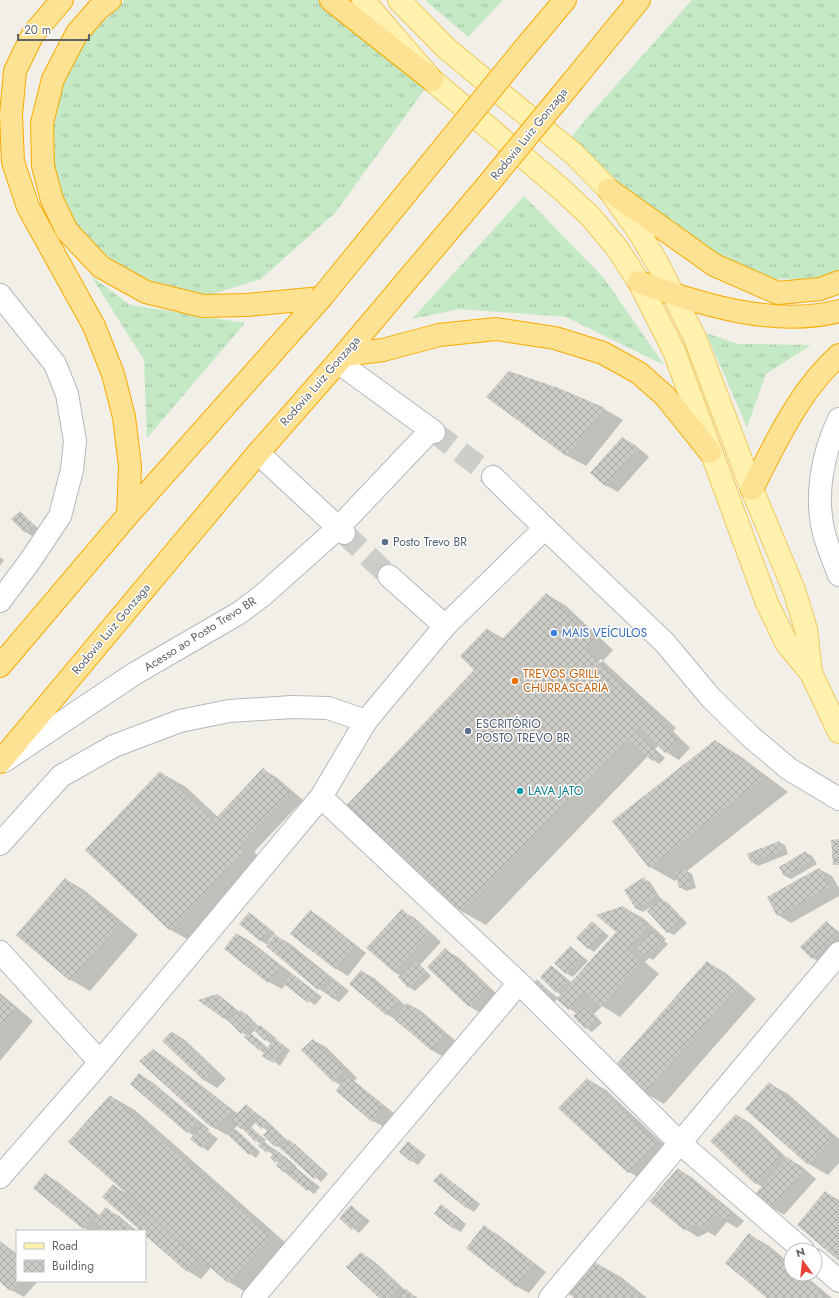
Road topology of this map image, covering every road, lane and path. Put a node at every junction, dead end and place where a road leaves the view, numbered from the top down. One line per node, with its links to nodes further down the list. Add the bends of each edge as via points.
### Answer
1 (62, 0): 23 (highway, via 33,34 16,71 11,115 13,162 28,207 94,326 113,374 124,417 130,466)
2 (110, 0): 14 (highway, via 99,8 77,33 53,79 42,123 43,166 52,200 67,231 101,267 146,292 203,306)
3 (331, 0): 8 (highway)
4 (363, 0): 8 (main road)
5 (399, 0): 9 (main road, via 446,48 575,155)
6 (565, 0): 14 (highway, bridge)
7 (639, 0): 17 (highway, Rodovia Luiz Gonzaga, bridge)
8 (432, 80): 10 (main road, via 590,216 617,248)
9 (609, 190): 11 (highway, via 714,265 778,293 820,289); 12 (main road, via 639,232)
10 (639, 282): 12 (highway); 19 (main road, via 674,351)
11 (839, 282)
12 (673, 294): 15 (highway, via 760,315 826,315); 22 (main road, via 697,345)
13 (0, 295): 30 (street, via 55,364 67,394 75,441 72,470 60,516)
14 (321, 298): 23 (highway)
15 (839, 311)
16 (839, 355): 22 (highway, via 801,400)
17 (341, 358): 19 (highway, via 439,336 496,329 554,338 603,353 639,373 664,396); 20 (highway, Rodovia Luiz Gonzaga); 26 (street, Acesso ao Posto Trevo BR, via 432,431)
18 (839, 419): 27 (street, via 832,434 822,473 821,506)
19 (710, 452): 33 (main road, via 767,603 787,644)
20 (258, 453): 26 (street); 36 (highway, Rodovia Luiz Gonzaga)
21 (493, 477): 25 (street)
22 (752, 489): 33 (main road, via 796,596 806,629)
23 (128, 515): 32 (highway)
24 (839, 518): 27 (street)
25 (545, 528): 31 (street); 38 (street, via 665,643 711,698 750,736 789,769)
26 (341, 531): 36 (street, Acesso ao Posto Trevo BR, via 263,595 134,674)
27 (824, 536): 28 (street)
28 (839, 575)
29 (389, 576): 31 (street)
30 (0, 601)
31 (445, 626): 34 (street)
32 (0, 666)
33 (812, 673): 35 (main road)
34 (366, 722): 37 (street); 39 (street, via 328,708 292,707 229,711 180,721 114,746 61,776)
35 (839, 732)
36 (0, 763)
37 (321, 797): 42 (street); 43 (street)
38 (839, 799)
39 (0, 844)
40 (0, 952): 43 (street)
41 (839, 953): 44 (street)
42 (519, 982): 44 (street); 49 (street)
43 (100, 1062): 45 (street)
44 (680, 1144): 46 (street); 50 (street)
45 (0, 1177)
46 (794, 1242)
47 (823, 1267): 48 (street)
48 (839, 1281)
49 (253, 1298)
50 (550, 1298)

